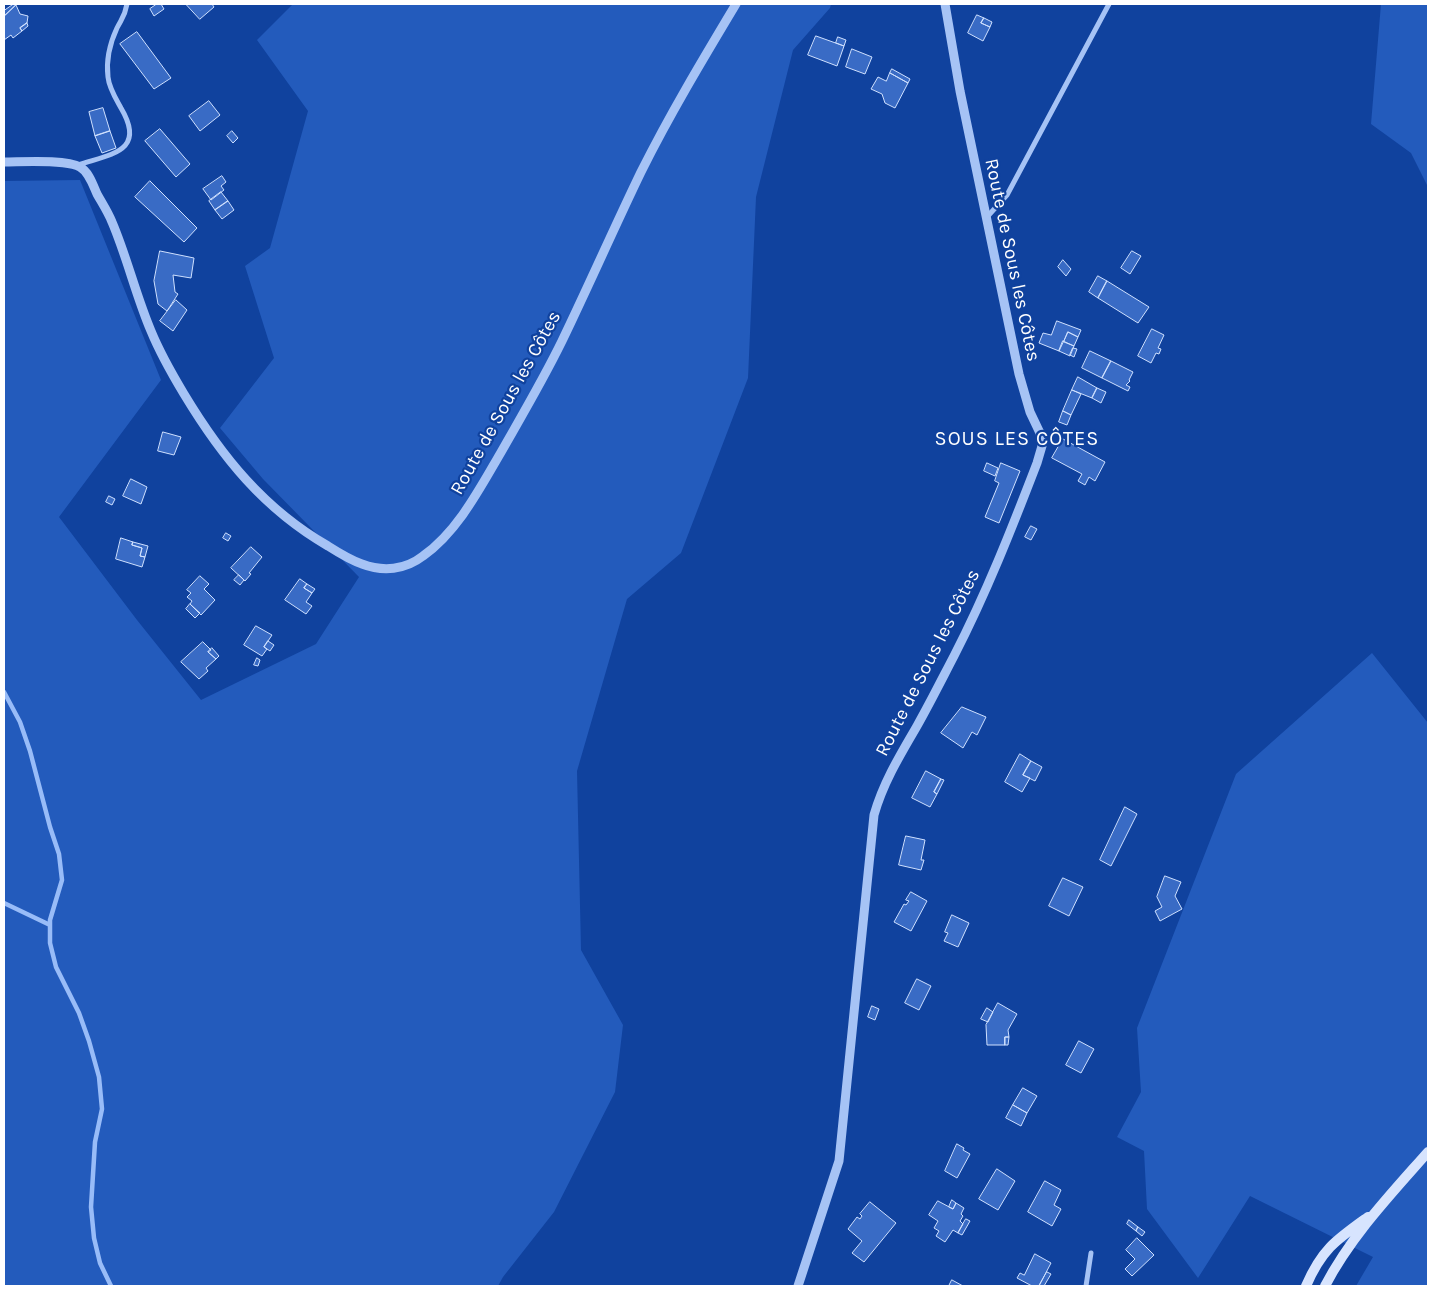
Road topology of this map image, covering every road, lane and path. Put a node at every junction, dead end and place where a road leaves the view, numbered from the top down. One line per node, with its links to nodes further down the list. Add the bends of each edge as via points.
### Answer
1 (127, 4): 6 (street, via 125,17 109,53 108,79 112,93 128,120 129,140 123,149)
2 (736, 4): 6 (street, Route de Sous les Côtes, via 695,72 642,172 561,343 481,486 440,542 410,564 394,568 375,569 354,561 302,531 245,480 198,418 174,377 152,334 112,223 87,172)
3 (944, 4): 7 (street, Route de Sous les Côtes)
4 (1109, 4): 7 (street, via 1007,195)
5 (4, 162): 6 (street)
6 (78, 165)
7 (987, 217): 11 (street, Route de Sous les Côtes, via 1019,374 1042,446 995,567 958,650 879,797 874,815 839,1161)
8 (1428, 1152): 9 (main road)
9 (1377, 1210): 13 (main road, via 1331,1244); 14 (main road, via 1344,1253)
10 (1091, 1253): 12 (street)
11 (798, 1286)
12 (1086, 1286)
13 (1306, 1286)
14 (1325, 1286)

